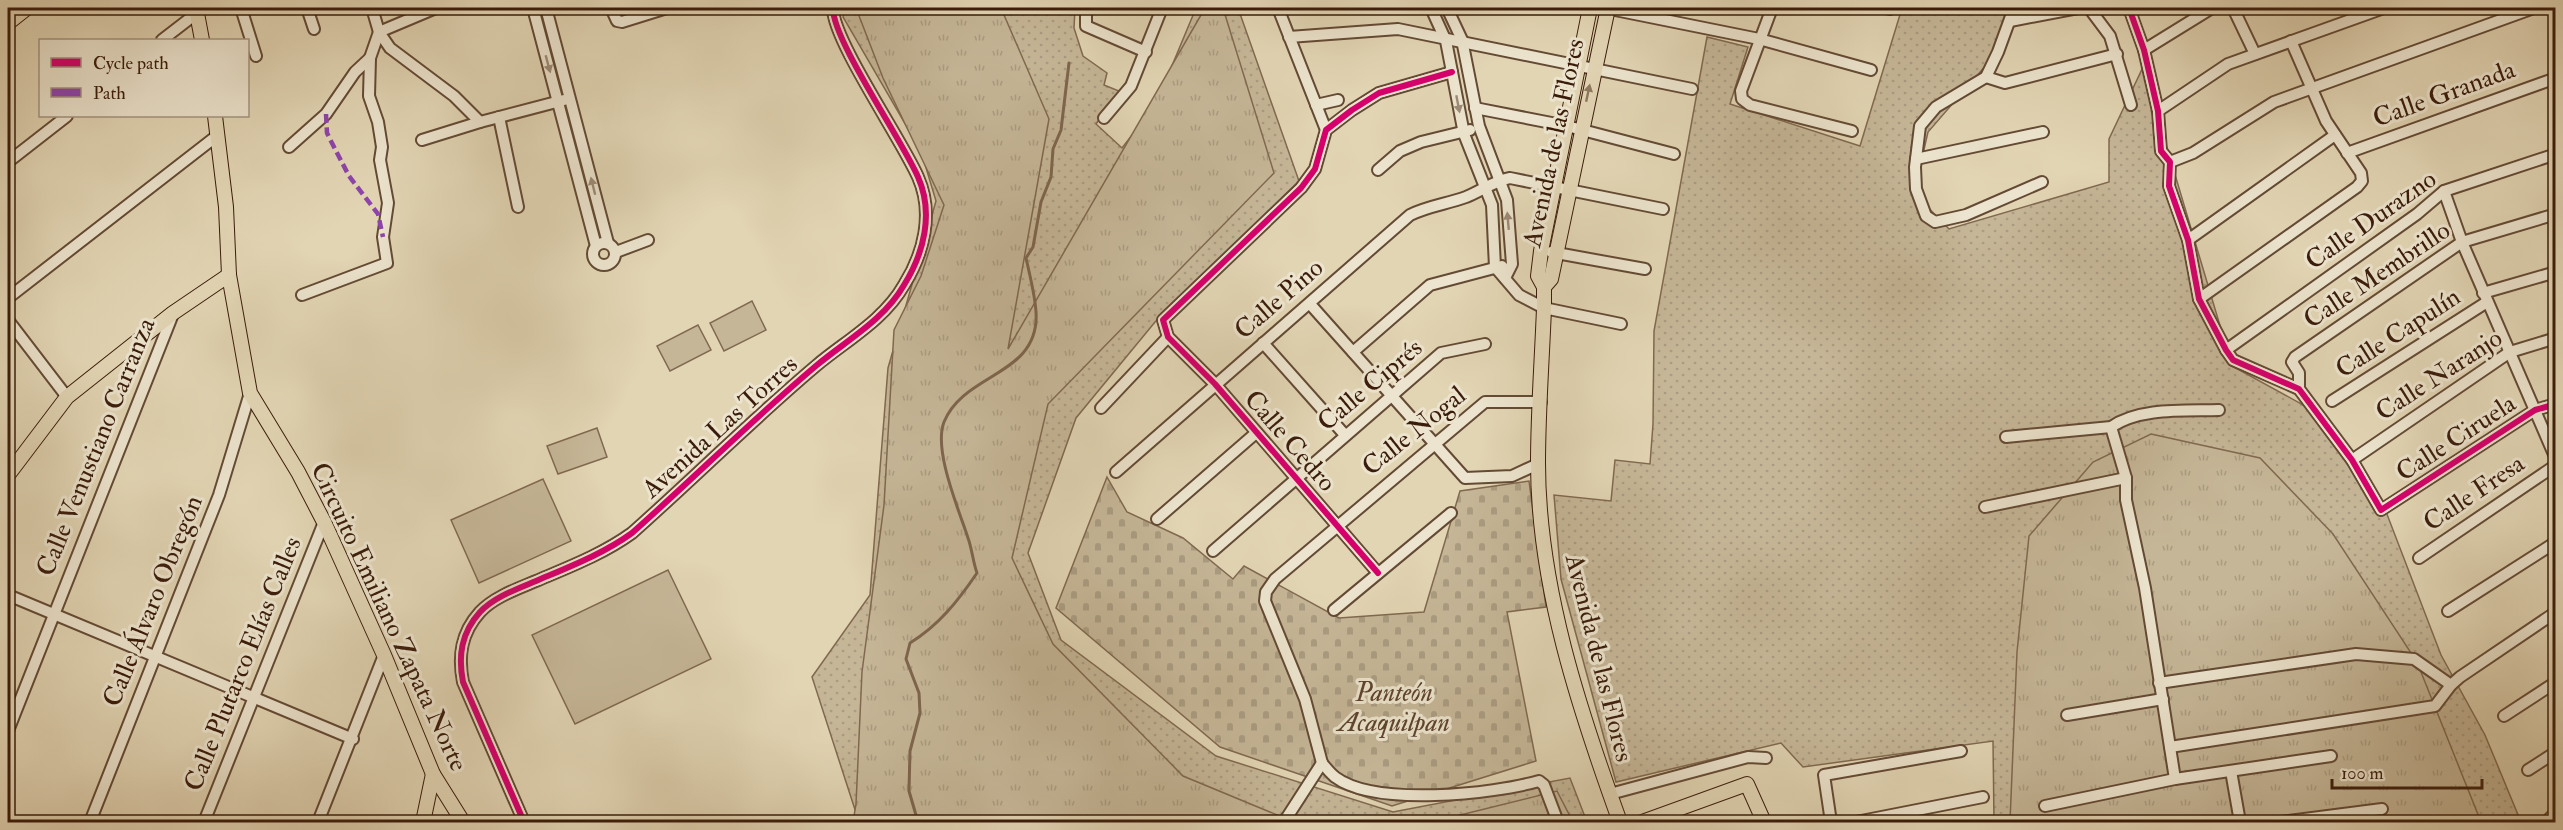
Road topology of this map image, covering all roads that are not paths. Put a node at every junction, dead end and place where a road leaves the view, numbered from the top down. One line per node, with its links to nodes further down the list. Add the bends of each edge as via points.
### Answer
1 (27, 8): 29 (main road)
2 (241, 8): 43 (street)
3 (307, 8): 30 (street)
4 (372, 8): 31 (street)
5 (436, 8): 31 (street)
6 (533, 8): 55 (street, one-way to 55)
7 (546, 8): 53 (street)
8 (611, 8): 9 (street, via 617,21 622,22)
9 (667, 8)
10 (833, 8): 190 (street, Avenida Las Torres, via 841,36 925,191 926,228 915,264 892,302 875,319 818,364 632,532 598,554 502,596 470,625 462,644 463,682)
11 (1086, 8): 40 (street, via 1086,26)
12 (1162, 8): 40 (street)
13 (1278, 8): 32 (street)
14 (1431, 8): 37 (street)
15 (1448, 8): 36 (street)
16 (1590, 8): 45 (main road, Avenida de las Flores)
17 (1607, 8): 35 (street); 46 (main road, Avenida de las Flores)
18 (1772, 8): 35 (street)
19 (2014, 8): 28 (street)
20 (2078, 8): 28 (street)
21 (2089, 8): 41 (street, via 2110,36)
22 (2129, 8): 39 (street)
23 (2212, 8): 39 (street)
24 (2233, 8): 42 (street)
25 (2384, 8): 38 (street)
26 (2534, 8): 51 (street)
27 (196, 10): 33 (street); 34 (main road)
28 (2010, 21): 49 (street)
29 (8, 23)
30 (314, 29)
31 (379, 32): 44 (street); 64 (street, via 390,48 454,96)
32 (1289, 37): 37 (street, via 1398,29); 56 (street)
33 (163, 39)
34 (202, 39)
35 (1759, 39): 47 (street); 68 (street, via 1741,91 1742,99 1750,105)
36 (1462, 40): 37 (street); 45 (street); 58 (street)
37 (1446, 41): 48 (street)
38 (2291, 41): 42 (street); 51 (street)
39 (2144, 50): 59 (street)
40 (1146, 52): 63 (street, via 1131,86)
41 (2117, 54): 49 (street, via 2005,83); 57 (street)
42 (2255, 54): 59 (street, via 2228,64)
43 (256, 56)
44 (370, 58): 74 (street, via 355,72 326,114); 105 (street, via 369,96 378,122 388,203 383,237 387,263)
45 (1578, 64): 46 (street); 66 (main road, Avenida de las Flores)
46 (1593, 68): 52 (street); 66 (main road, Avenida de las Flores, one-way to 46)
47 (1871, 70)
48 (1452, 72): 67 (street, via 1379,93); 70 (street, one-way to 70)
49 (1986, 77): 78 (street, via 1936,107 1920,126)
50 (2556, 78): 75 (street, Calle Granada)
51 (2309, 87): 72 (street); 80 (street, via 2274,102 2193,153)
52 (1692, 89)
53 (570, 99): 55 (street); 93 (street, one-way to 53)
54 (1338, 100): 56 (street)
55 (558, 101): 62 (street); 94 (street)
56 (1316, 105): 67 (street)
57 (2131, 105)
58 (1476, 108): 65 (street); 66 (street)
59 (2158, 111): 80 (street, via 2161,151)
60 (66, 117): 79 (street)
61 (215, 117): 71 (main road, Circuito Emiliano Zapata Norte)
62 (499, 117): 64 (street); 87 (street)
63 (1104, 118)
64 (480, 122): 73 (street)
65 (1479, 126): 70 (street); 82 (street)
66 (1573, 128): 76 (street); 85 (main road, Avenida de las Flores)
67 (1326, 130): 114 (street, via 1315,169 1301,188 1163,320)
68 (1852, 131)
69 (2043, 132): 78 (street)
70 (1464, 134): 81 (street, via 1400,151); 84 (street)
71 (218, 135): 102 (main road, Circuito Emiliano Zapata Norte); 107 (street)
72 (2336, 135): 75 (street); 91 (street)
73 (422, 140)
74 (289, 147)
75 (2347, 153): 108 (street, via 2361,173 2357,187)
76 (1674, 154)
77 (2556, 154): 86 (street, Calle Durazno)
78 (1916, 159): 83 (street, via 1916,189 1926,216 1935,222 1966,215)
79 (8, 162)
80 (2170, 162): 91 (street, via 2169,186)
81 (1378, 170)
82 (1500, 180): 84 (street, Calle Pino); 85 (street, via 1510,178); 98 (street, one-way to 82, via 1507,201)
83 (2042, 182)
84 (1486, 187): 99 (street, via 1492,205); 109 (street, Calle Pino, via 1410,215)
85 (1560, 190): 88 (street); 95 (main road, Avenida de las Flores); 97 (main road, Avenida de las Flores)
86 (2444, 191): 92 (street); 118 (street, Calle Durazno)
87 (518, 207)
88 (1663, 209)
89 (2556, 214): 92 (street, Calle Membrillo)
90 (648, 240): 96 (street)
91 (2188, 240): 108 (street)
92 (2462, 242): 106 (street); 122 (street, Calle Membrillo, via 2295,357 2292,362 2299,373)
93 (608, 243): 94 (street); 96 (street)
94 (596, 246): 96 (street, via 593,257 601,265 612,263)
95 (1541, 251): 97 (street); 104 (main road, Avenida de las Flores, via 1538,276)
96 (616, 252)
97 (1556, 253): 100 (street); 104 (main road, Avenida de las Flores, via 1551,279)
98 (1512, 264): 99 (street); 103 (street)
99 (1495, 267): 103 (street); 119 (street, via 1430,285)
100 (1645, 269)
101 (2556, 272): 106 (street, Calle Capulín)
102 (229, 275): 111 (main road); 123 (main road, Circuito Emiliano Zapata Norte)
103 (1505, 278): 110 (street, via 1519,295)
104 (1544, 287): 110 (main road, Avenida de las Flores)
105 (302, 295)
106 (2485, 297): 120 (street); 126 (street, Calle Capulín)
107 (8, 298)
108 (2199, 299): 118 (street)
109 (1310, 303): 116 (street, Calle Pino); 119 (street)
110 (1544, 308): 113 (street); 127 (main road, Avenida de las Flores)
111 (173, 313): 125 (main road); 158 (street, Calle Venustiano Carranza)
112 (8, 320): 125 (street)
113 (1620, 324)
114 (1168, 337): 121 (street, Calle Cedro); 129 (street)
115 (2556, 338): 120 (street, Calle Naranjo)
116 (1263, 343): 121 (street, Calle Pino); 134 (street)
117 (1485, 344): 124 (street, Calle Ciprés, via 1441,353)
118 (2226, 350): 122 (street, via 2233,360)
119 (1353, 352): 124 (street)
120 (2510, 352): 131 (street); 138 (street, Calle Naranjo)
121 (1215, 384): 133 (street, Calle Cedro); 141 (street, Calle Pino)
122 (2299, 389): 138 (street)
123 (250, 393): 148 (main road, Circuito Emiliano Zapata Norte); 160 (street, Calle Álvaro Obregón, via 219,495)
124 (1391, 396): 134 (street, Calle Ciprés); 136 (street)
125 (67, 397): 142 (main road)
126 (2332, 401)
127 (1541, 402): 136 (street, Calle Nogal, via 1485,402); 139 (main road, Avenida de las Flores)
128 (2556, 404): 131 (street, Calle Ciruela)
129 (1101, 408)
130 (2219, 410): 132 (street, via 2157,413 2124,418)
131 (2535, 410): 137 (street); 138 (street, Calle Ciruela, via 2381,510)
132 (2111, 426): 135 (street); 144 (street)
133 (1256, 433): 143 (street, Calle Cedro); 147 (street)
134 (1345, 435): 143 (street, Calle Ciprés)
135 (2006, 437)
136 (1433, 443): 139 (street, via 1465,478 1512,476); 149 (street, Calle Nogal)
137 (2556, 459)
138 (2352, 460)
139 (1538, 464): 180 (main road, Avenida de las Flores, via 1551,584 1581,704)
140 (2556, 465): 152 (street, Calle Fresa)
141 (1116, 472)
142 (8, 475)
143 (1296, 477): 149 (street, Calle Cedro); 151 (street, Calle Ciprés)
144 (2126, 478): 145 (street); 162 (street, via 2126,500 2145,588)
145 (1985, 507)
146 (1451, 513): 153 (street)
147 (1157, 519)
148 (324, 522): 159 (main road, Circuito Emiliano Zapata Norte); 164 (street, Calle Plutarco Elías Calles)
149 (1337, 524): 153 (street, Calle Cedro); 175 (street, Calle Nogal, via 1275,579 1265,601 1305,699)
150 (2556, 542): 156 (street)
151 (1213, 551)
152 (2419, 558)
153 (1378, 573): 155 (street)
154 (8, 595): 158 (street)
155 (1334, 610)
156 (2448, 611)
157 (2556, 612): 163 (street)
158 (54, 614): 160 (street); 168 (street, Calle Venustiano Carranza)
159 (384, 655): 169 (street); 178 (main road, Circuito Emiliano Zapata Norte)
160 (155, 657): 164 (street); 185 (street, Calle Álvaro Obregón)
161 (2556, 682): 167 (street)
162 (2159, 683): 163 (street, via 2356,654 2414,659); 165 (street)
163 (2451, 685): 170 (street, via 2435,706)
164 (254, 698): 169 (street); 186 (street, Calle Plutarco Elías Calles)
165 (2163, 699): 166 (street); 170 (street)
166 (2067, 715)
167 (2504, 716)
168 (8, 731)
169 (353, 739): 187 (street)
170 (2170, 747): 179 (street)
171 (1961, 751): 196 (street, via 1824,775)
172 (2556, 752): 176 (street)
173 (2331, 756): 177 (street)
174 (1766, 758): 180 (street, via 1748,757)
175 (1322, 764): 191 (street); 192 (street, via 1336,778 1382,792 1455,795 1539,781)
176 (2528, 770)
177 (2230, 771): 179 (street); 198 (street)
178 (433, 774): 188 (main road); 189 (main road, Circuito Emiliano Zapata Norte)
179 (2175, 779): 182 (street)
180 (1610, 794): 193 (main road, Avenida de las Flores)
181 (1983, 797): 197 (street)
182 (2045, 806)
183 (2382, 809): 199 (street)
184 (2556, 812): 200 (street)
185 (90, 822)
186 (204, 822)
187 (318, 822)
188 (423, 822)
189 (463, 822)
190 (524, 822)
191 (1284, 822)
192 (1558, 822)
193 (1620, 822)
194 (1642, 822): 195 (main road, via 1748,784)
195 (1764, 822)
196 (1831, 822)
197 (1856, 822)
198 (2240, 822)
199 (2280, 822)
200 (2546, 822)

